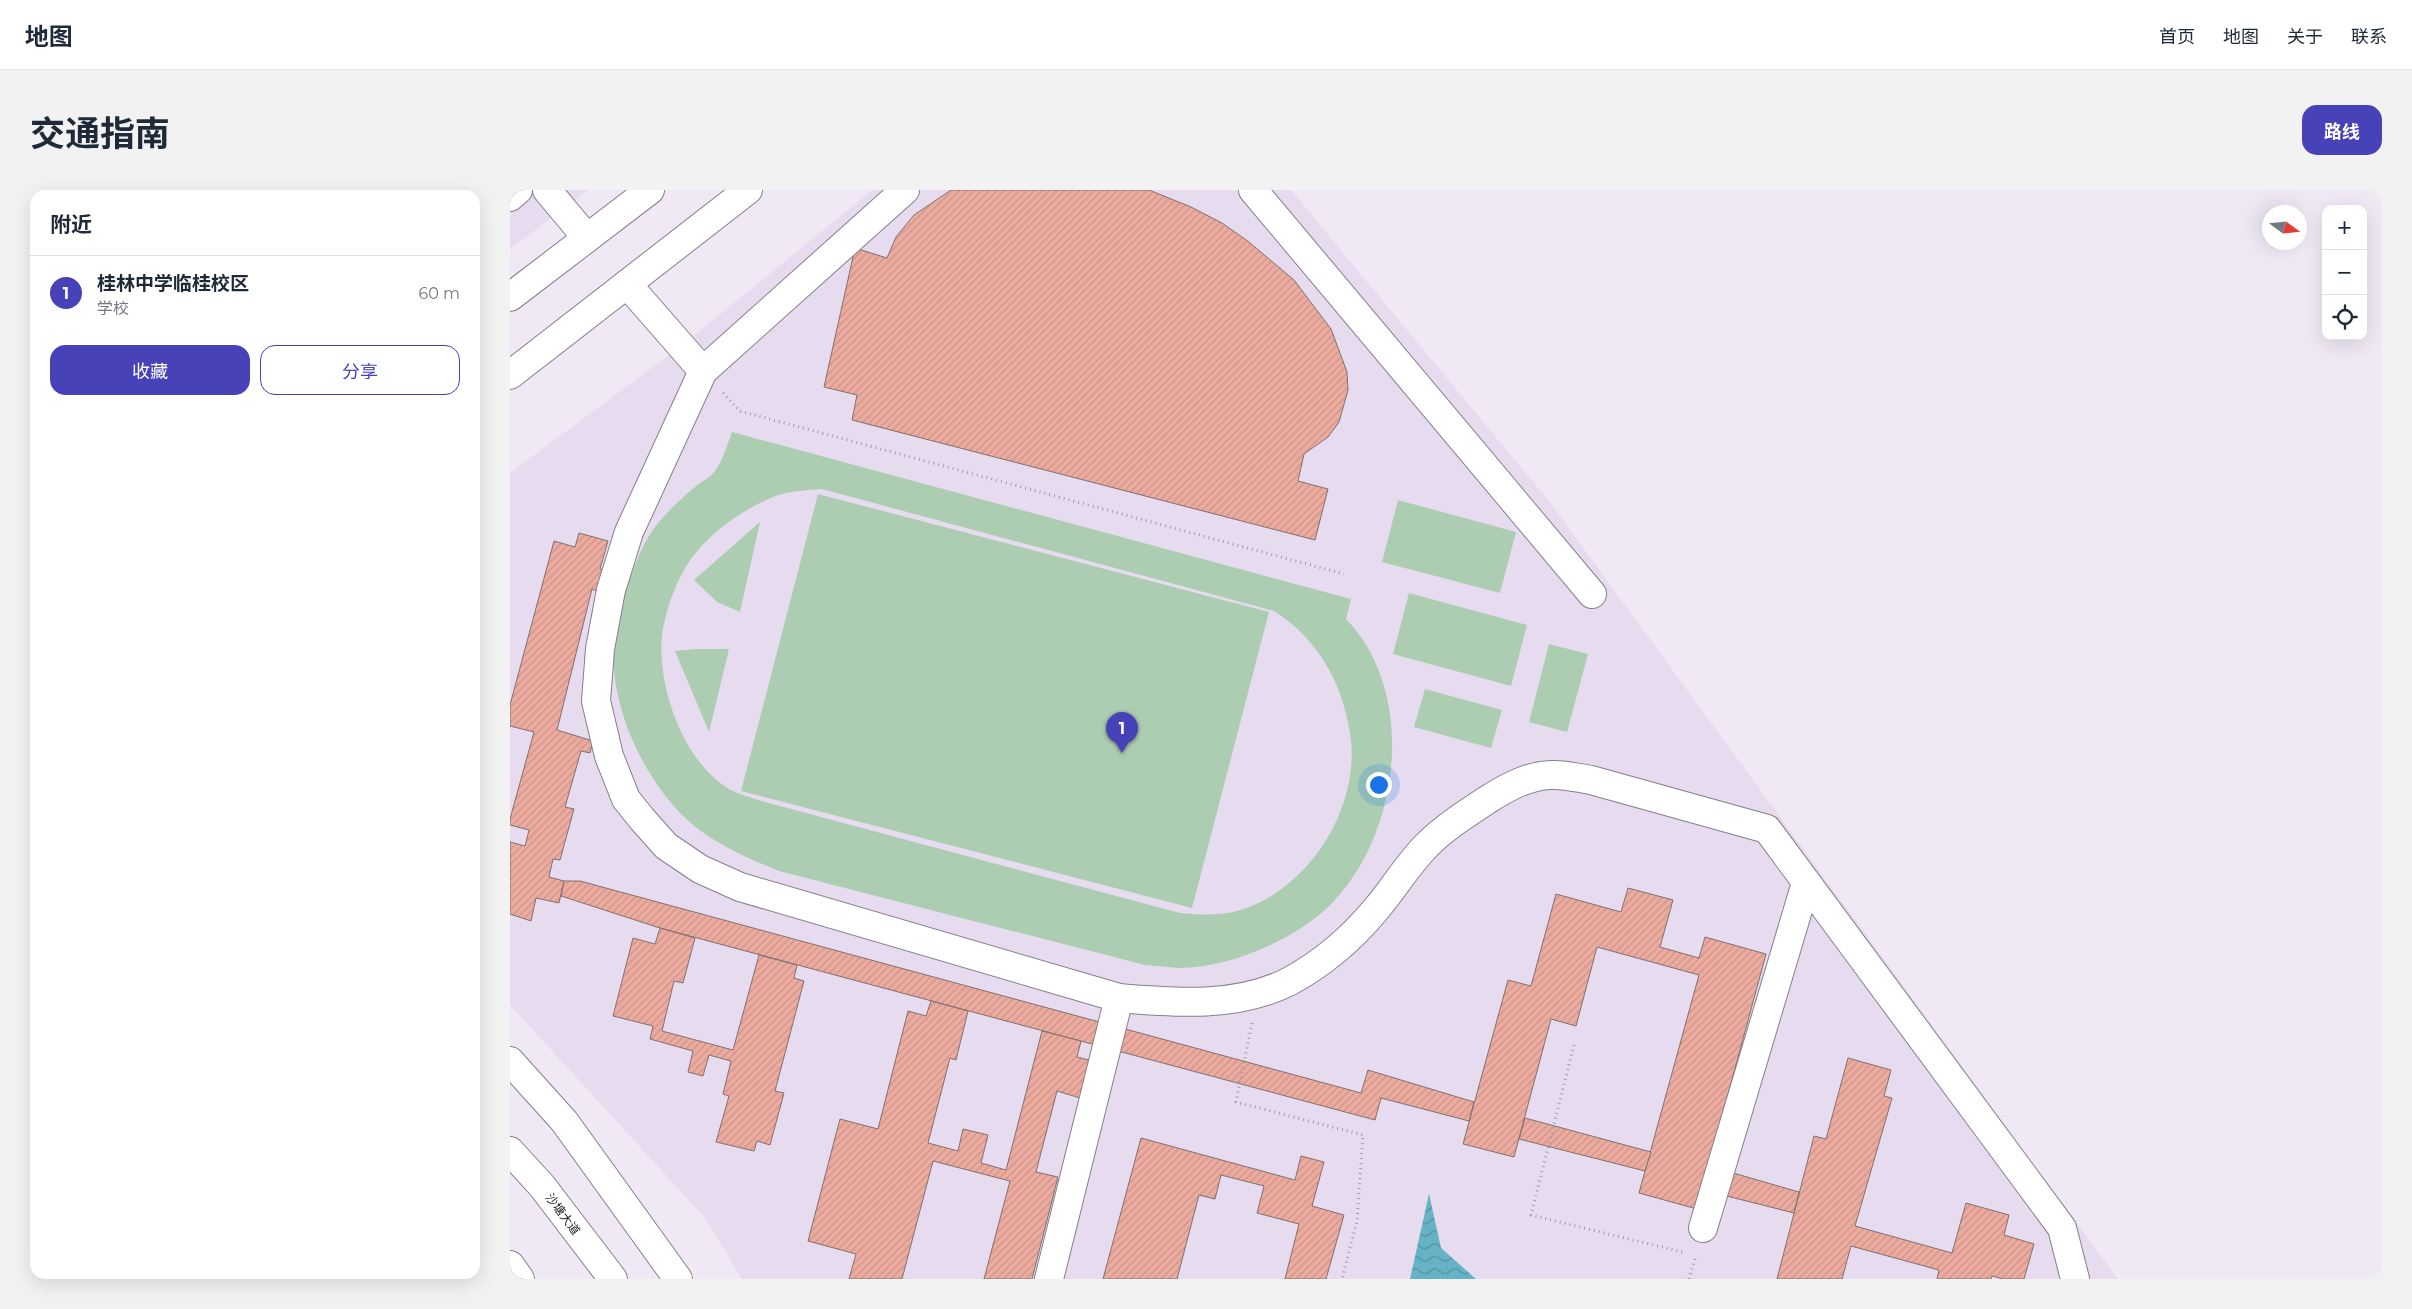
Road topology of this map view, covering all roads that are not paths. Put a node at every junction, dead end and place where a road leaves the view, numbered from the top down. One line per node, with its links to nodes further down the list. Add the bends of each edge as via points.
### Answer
1 (518, 190): 7 (street)
2 (547, 190): 8 (street)
3 (650, 190): 8 (street)
4 (748, 190): 9 (street)
5 (905, 190): 11 (street)
6 (1253, 190): 13 (street)
7 (510, 196)
8 (587, 238): 10 (street)
9 (627, 284): 11 (street); 12 (street)
10 (510, 297)
11 (703, 370): 15 (street, via 629,532 611,590 600,649 596,701 609,756 626,799 666,846 700,869 740,887)
12 (510, 375)
13 (1592, 594)
14 (1806, 883): 15 (street, via 1767,830 1591,780 1549,775 1530,778 1506,788 1439,834 1347,940 1318,964 1289,981 1216,1001); 18 (street); 24 (street, via 2062,1228)
15 (1119, 998): 23 (street)
16 (510, 1061): 22 (street, via 564,1121)
17 (510, 1151): 21 (street, 沙塘大道, via 542,1186)
18 (1703, 1228)
19 (510, 1265): 20 (street)
20 (520, 1279)
21 (612, 1279)
22 (678, 1279)
23 (1049, 1279)
24 (2075, 1279)

